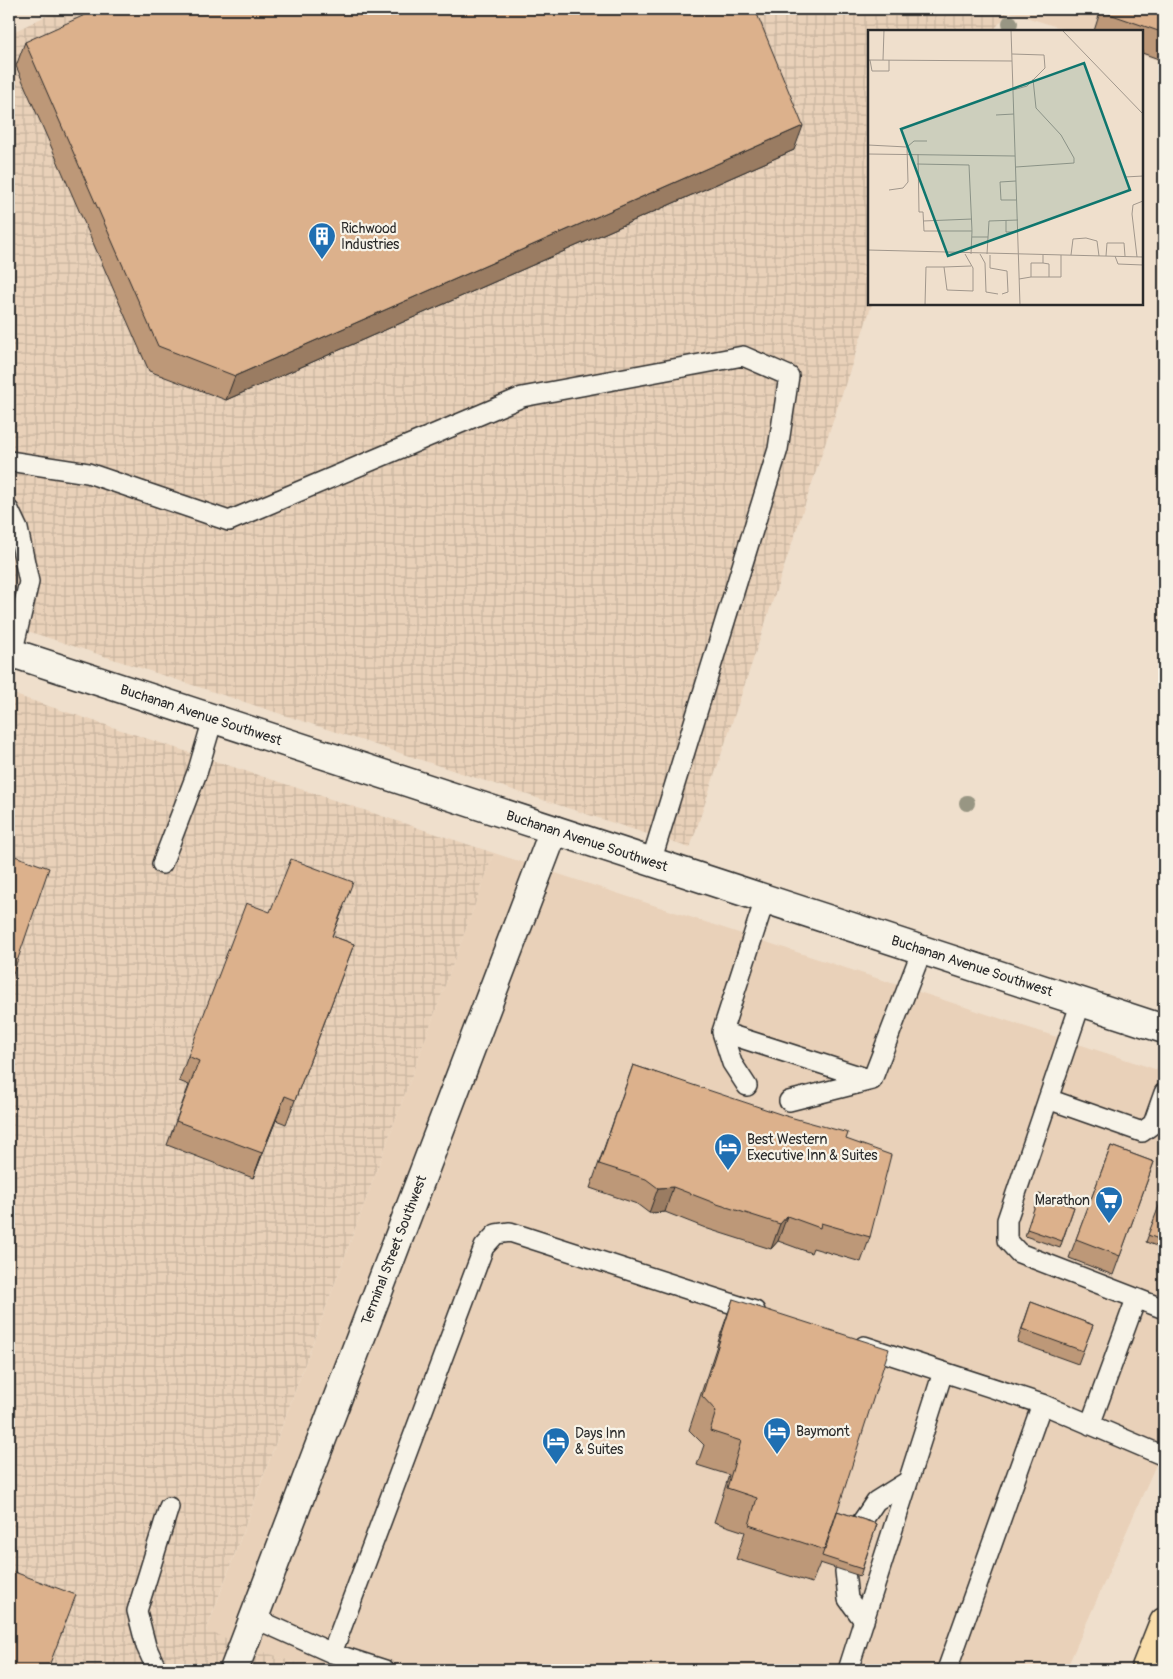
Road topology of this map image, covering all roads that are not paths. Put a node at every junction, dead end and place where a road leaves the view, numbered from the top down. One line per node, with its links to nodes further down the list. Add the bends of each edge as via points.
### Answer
1 (9, 461): 6 (lane, via 88,473 229,521 522,397 743,356 789,376 778,449)
2 (9, 510): 3 (lane, via 18,529 29,582)
3 (10, 653): 4 (street, Buchanan Avenue Southwest)
4 (213, 719): 5 (street, Buchanan Avenue Southwest); 7 (lane, via 198,770)
5 (554, 830): 6 (street, Buchanan Avenue Southwest); 30 (street, Terminal Street Southwest)
6 (651, 862): 8 (street, Buchanan Avenue Southwest)
7 (162, 864)
8 (765, 899): 9 (street, Buchanan Avenue Southwest); 12 (lane)
9 (922, 950): 10 (street, Buchanan Avenue Southwest); 13 (lane)
10 (1082, 1002): 11 (street, Buchanan Avenue Southwest); 16 (lane)
11 (1164, 1029)
12 (722, 1032): 13 (lane); 14 (lane, via 732,1063)
13 (872, 1080): 17 (lane)
14 (748, 1086)
15 (1164, 1093): 16 (lane, via 1153,1124 1142,1132)
16 (1048, 1099): 18 (lane, via 1007,1220 1006,1240 1019,1253)
17 (789, 1101)
18 (1136, 1298): 19 (lane); 24 (lane)
19 (1164, 1309)
20 (774, 1317): 33 (lane, via 510,1232 496,1234 484,1247)
21 (849, 1341): 22 (lane)
22 (943, 1372): 23 (lane); 26 (lane)
23 (1042, 1404): 24 (lane); 38 (lane)
24 (1090, 1425): 25 (lane)
25 (1164, 1456)
26 (908, 1481): 28 (lane, via 876,1501); 31 (lane)
27 (169, 1506): 34 (lane, via 137,1611 146,1646)
28 (859, 1526)
29 (845, 1571): 31 (lane, via 848,1600)
30 (254, 1618): 33 (lane); 35 (street, Terminal Street Southwest)
31 (864, 1621): 37 (lane)
32 (1164, 1622): 39 (main road)
33 (332, 1652): 36 (lane)
34 (157, 1670)
35 (234, 1670)
36 (385, 1670)
37 (848, 1670)
38 (947, 1670)
39 (1145, 1670)

